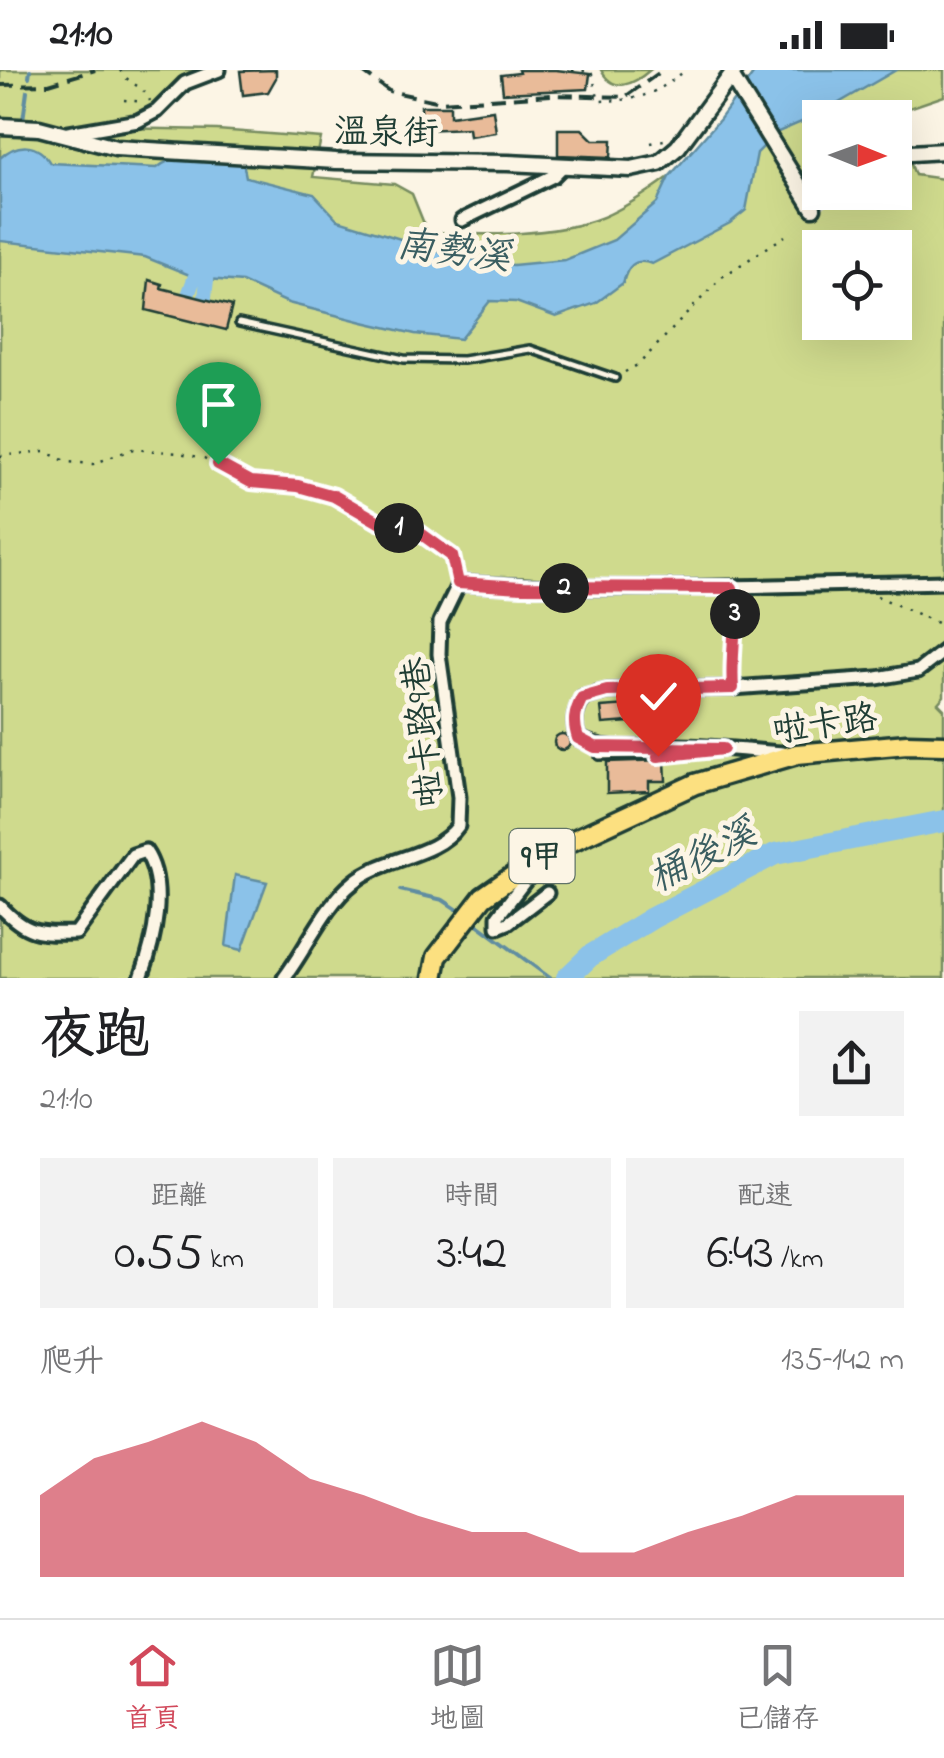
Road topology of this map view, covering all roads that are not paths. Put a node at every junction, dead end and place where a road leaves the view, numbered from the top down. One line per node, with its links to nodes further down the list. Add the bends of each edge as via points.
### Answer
1 (219, 70): 4 (street, via 185,83 138,121)
2 (733, 73): 7 (street, 溫泉街, via 659,164); 8 (street)
3 (0, 126): 4 (street, 溫泉街)
4 (64, 134): 7 (street, 溫泉街, via 116,148)
5 (944, 151): 6 (street)
6 (912, 153)
7 (564, 165): 9 (street)
8 (802, 189)
9 (462, 220)
10 (239, 322): 11 (lane, via 404,359 463,360 530,350)
11 (615, 378)
12 (944, 582): 22 (street, 啦卡路9巷, via 732,588 458,583 440,622 458,826 440,842 356,880)
13 (944, 651): 15 (street, via 918,671 844,681 607,691 582,698 576,709 578,738 595,747)
14 (944, 746): 16 (main road, 啦卡路 / 9甲)
15 (723, 749): 16 (street); 17 (lane)
16 (797, 754): 18 (main road, 啦卡路 / 9甲, via 694,784)
17 (599, 756)
18 (546, 852): 19 (street, via 498,916 498,927); 23 (main road, 啦卡路 / 9甲, via 483,897 438,957)
19 (547, 893)
20 (0, 906): 21 (street, via 19,926 76,933 133,855 145,851 155,864 156,936)
21 (141, 978)
22 (284, 978)
23 (433, 978)

